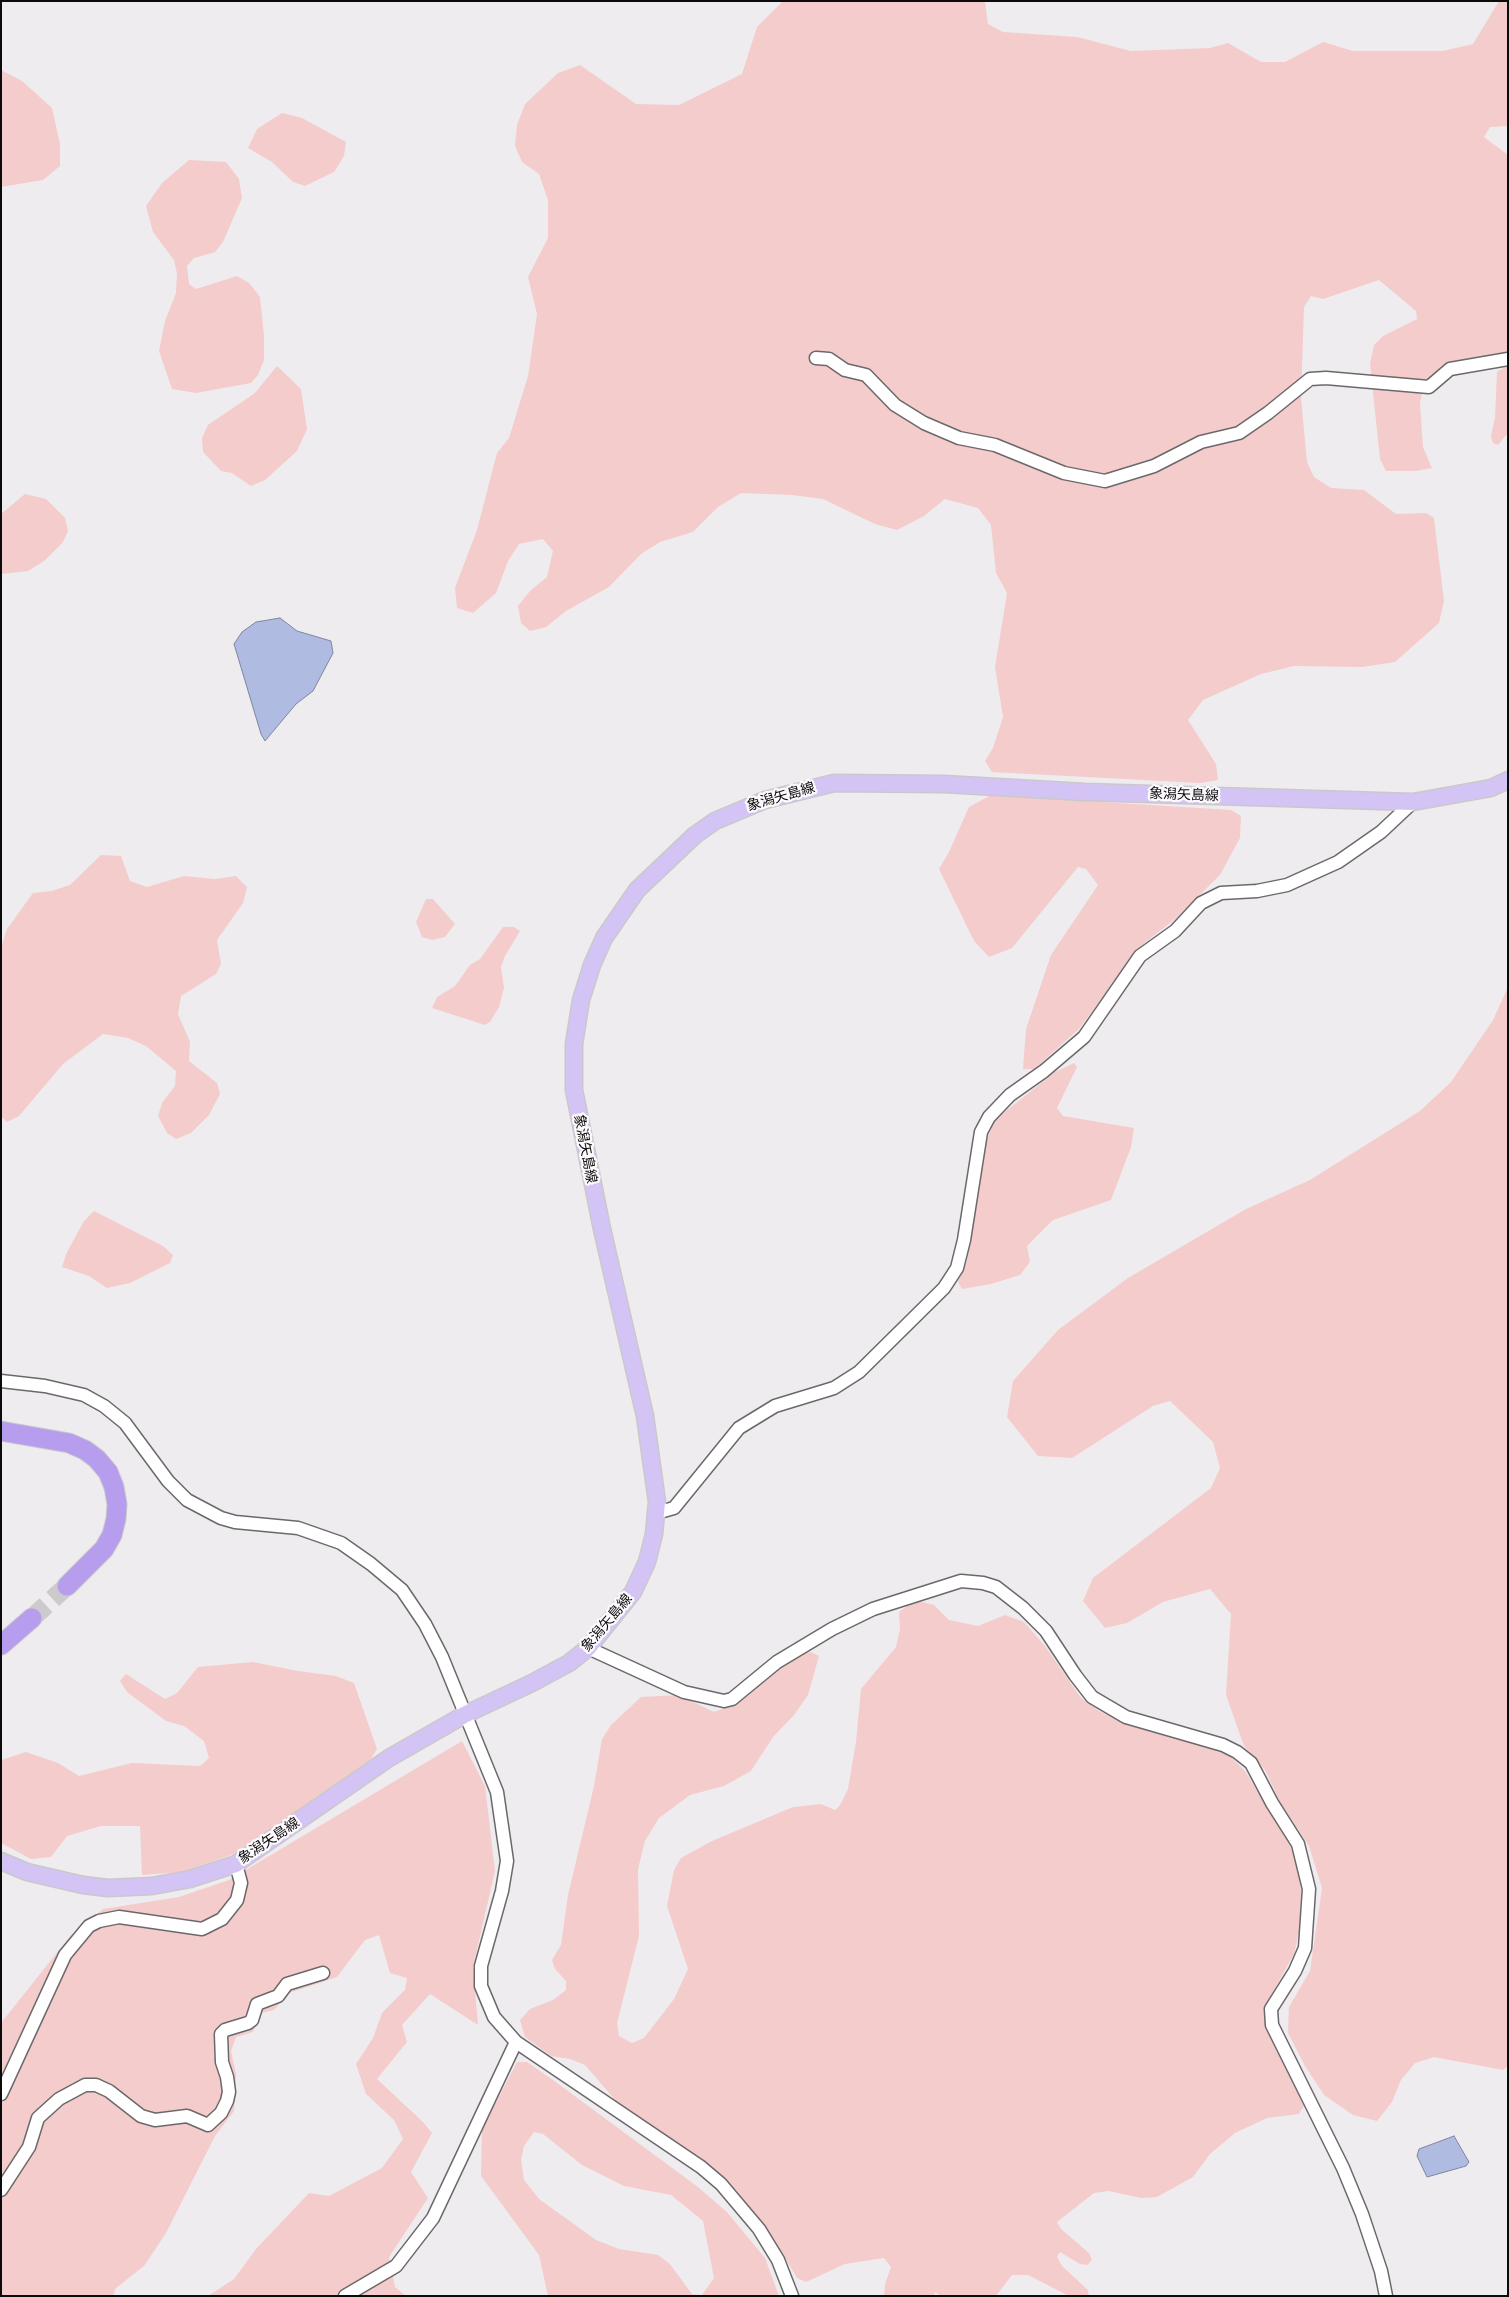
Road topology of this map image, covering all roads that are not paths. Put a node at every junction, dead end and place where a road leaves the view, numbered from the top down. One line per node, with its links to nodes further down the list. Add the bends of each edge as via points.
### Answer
1 (816, 358): 2 (street, via 829,359 845,370 866,375 895,405 924,423 959,438 995,445 1064,473 1105,481 1154,466 1201,442 1239,432 1310,379 1429,387 1450,369)
2 (1508, 359)
3 (1508, 780): 4 (main road, 象潟矢島線, via 1491,788)
4 (1412, 802): 7 (street, via 1381,832 1338,862 1287,884 1257,891 1221,893 1202,903 1175,931 1140,956 1084,1037 1010,1096 989,1117 981,1132 957,1268 944,1288 859,1372 834,1388 775,1406 739,1428 674,1508); 7 (main road, 象潟矢島線, via 1085,792 944,784 834,783 765,800 715,821 662,865 632,897 604,938 581,1000 574,1044 574,1090 650,1445)
5 (1, 1381): 12 (street, via 46,1386 84,1395 104,1406 126,1424 187,1500 221,1518 298,1528 341,1543 372,1564 402,1590 426,1624)
6 (1, 1431): 8 (highway, via 53,1438 85,1450 108,1472 114,1487 116,1519 112,1535 92,1563)
7 (656, 1513): 11 (main road, 象潟矢島線, via 647,1562 633,1592)
8 (67, 1586)
9 (32, 1618): 10 (highway)
10 (1, 1645)
11 (588, 1648): 12 (main road, 象潟矢島線, via 569,1663 532,1683); 21 (street, via 684,1692 732,1699 777,1662 873,1609 961,1581 983,1583 996,1587 1046,1631 1092,1697 1126,1717 1223,1746 1251,1763 1298,1844 1309,1889 1305,1948 1272,2009 1272,2025 1346,2176 1366,2224)
12 (464, 1715): 14 (main road, 象潟矢島線, via 389,1758); 16 (street, via 497,1792 507,1861 481,1966 482,1986 494,2017)
13 (1, 1861): 14 (main road, 象潟矢島線, via 27,1872 108,1888 190,1879)
14 (236, 1864): 17 (street, via 241,1883 237,1900 222,1919 202,1929 119,1917 88,1926 65,1955)
15 (323, 1973): 18 (street, via 287,1984 278,1996 257,2004 252,2020 221,2034 222,2062 229,2092 221,2113 208,2125 187,2116 155,2120 141,2116 109,2091 96,2085 85,2086 59,2099 38,2118 28,2147)
16 (516, 2042): 19 (street, via 433,2218 396,2266); 20 (street, via 701,2167 721,2184 759,2229 778,2260)
17 (1, 2094)
18 (1, 2190)
19 (346, 2296)
20 (792, 2296)
21 (1386, 2296)

